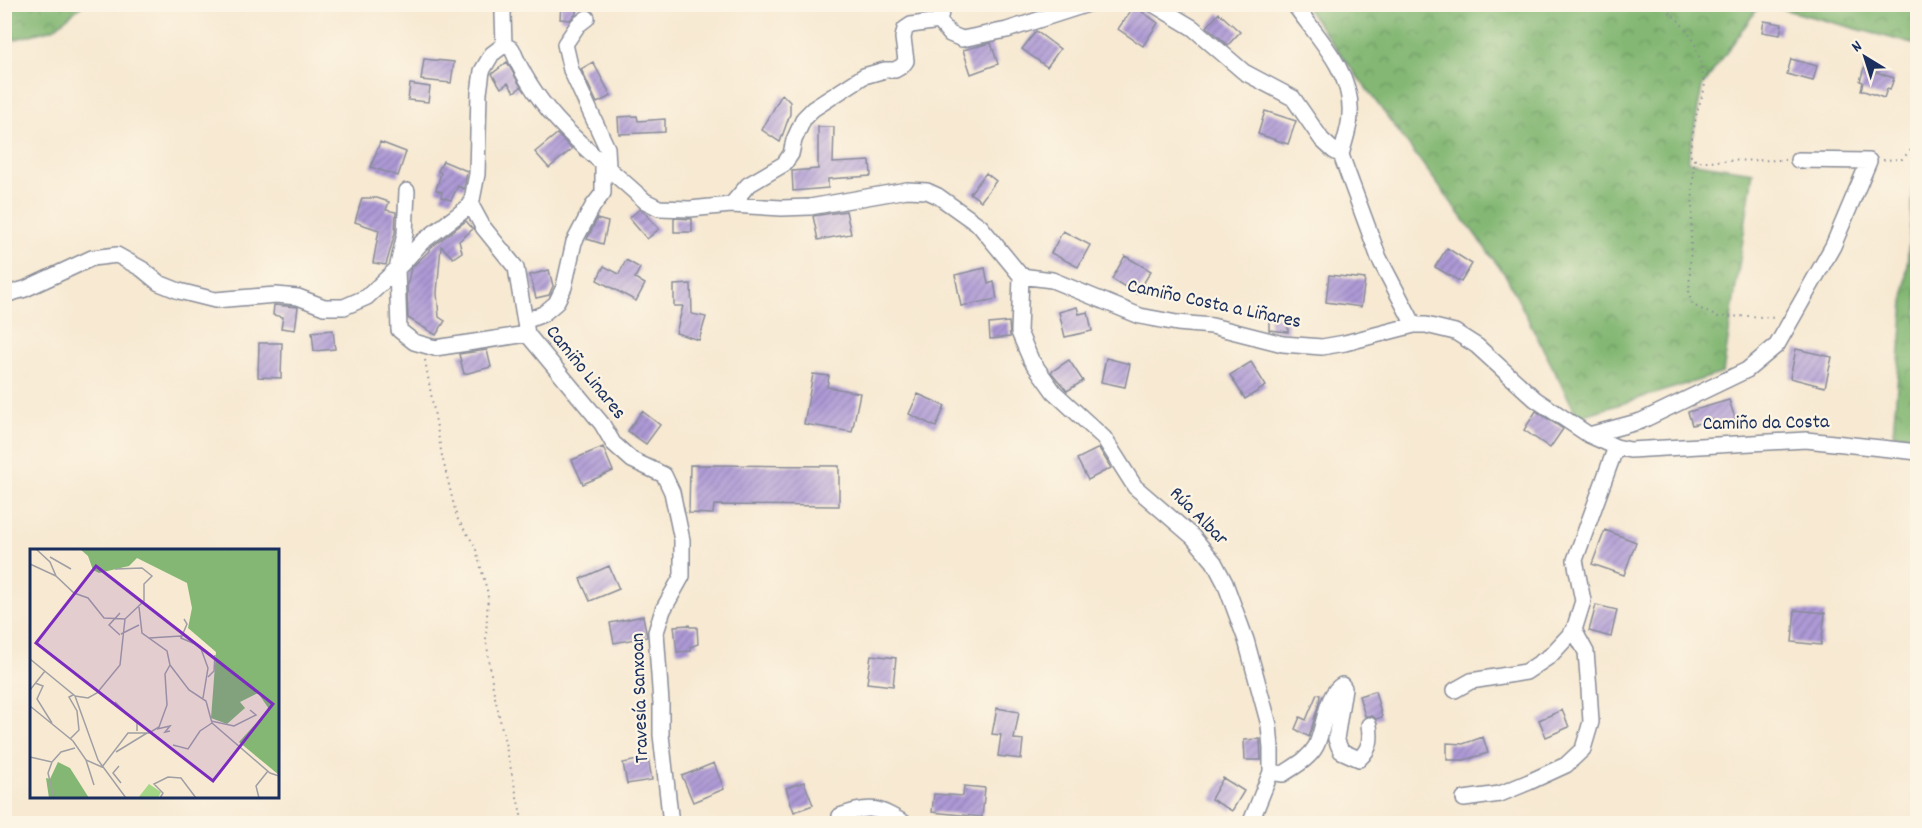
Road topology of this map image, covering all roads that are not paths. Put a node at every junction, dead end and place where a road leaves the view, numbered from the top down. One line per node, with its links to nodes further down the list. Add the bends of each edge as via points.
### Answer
1 (504, 4): 8 (street)
2 (943, 4): 7 (street)
3 (1088, 4): 7 (street, via 1007,30 962,39 950,34)
4 (1153, 4): 9 (street, via 1193,28 1244,72 1293,98 1322,140)
5 (1294, 4): 9 (street, via 1336,63 1348,87 1350,115)
6 (587, 18): 11 (street, via 565,44 571,70 607,148)
7 (939, 21): 14 (street, via 911,25 905,30 906,61 902,66 864,76 813,109 804,118 784,165 748,185)
8 (504, 45): 11 (street, via 512,49 528,82 563,128); 13 (street, via 492,54 482,71 477,174)
9 (1341, 156): 18 (street, via 1379,258)
10 (1798, 160): 20 (street, via 1869,160 1833,246 1777,345 1747,369 1641,421)
11 (605, 164): 14 (street, via 645,201 659,208); 19 (street, via 603,193 574,242 564,287 556,303)
12 (407, 191): 15 (street, via 405,234)
13 (471, 205): 15 (street, via 422,242); 19 (street, Camiño Linares, via 483,227 516,268)
14 (731, 205): 16 (street, via 810,207 907,190 927,191 980,226)
15 (397, 269): 17 (street, via 367,297 344,307 324,307 298,297 276,295 215,300 159,283 117,255 92,258); 19 (street, via 399,330 414,342 435,348)
16 (1021, 276): 18 (street, Camiño Costa a Liñares, via 1052,280 1140,316 1212,327 1283,344 1322,347); 27 (street, Rúa Albar, via 1019,332 1031,360 1054,392 1104,438 1135,487 1193,537 1225,583 1246,640 1269,725)
17 (4, 295)
18 (1414, 325): 20 (street, Camiño Costa a Liñares, via 1455,333 1477,346 1535,399)
19 (526, 327): 23 (street, Camiño Linares, via 613,443 632,460 664,475 672,492 682,540)
20 (1590, 435): 21 (street, Camiño Costa a Liñares)
21 (1616, 447): 22 (street, Camiño da Costa, via 1630,450 1806,440); 24 (street, via 1575,560 1583,601)
22 (1917, 452)
23 (682, 576): 30 (street, Travesía Sanxoan, via 656,632 661,735)
24 (1574, 630): 25 (street, via 1550,656 1526,672 1471,681); 28 (street, via 1586,652 1589,688 1591,722 1583,749 1566,765 1529,782 1500,794)
25 (1455, 690)
26 (1369, 724): 27 (street, via 1369,748 1359,759 1341,751 1336,739 1344,688 1337,687 1316,745 1305,760 1283,774)
27 (1271, 772): 32 (street, Rúa Albar)
28 (1464, 799)
29 (840, 816): 31 (street, via 861,808 874,809)
30 (671, 824)
31 (906, 824)
32 (1250, 824)

